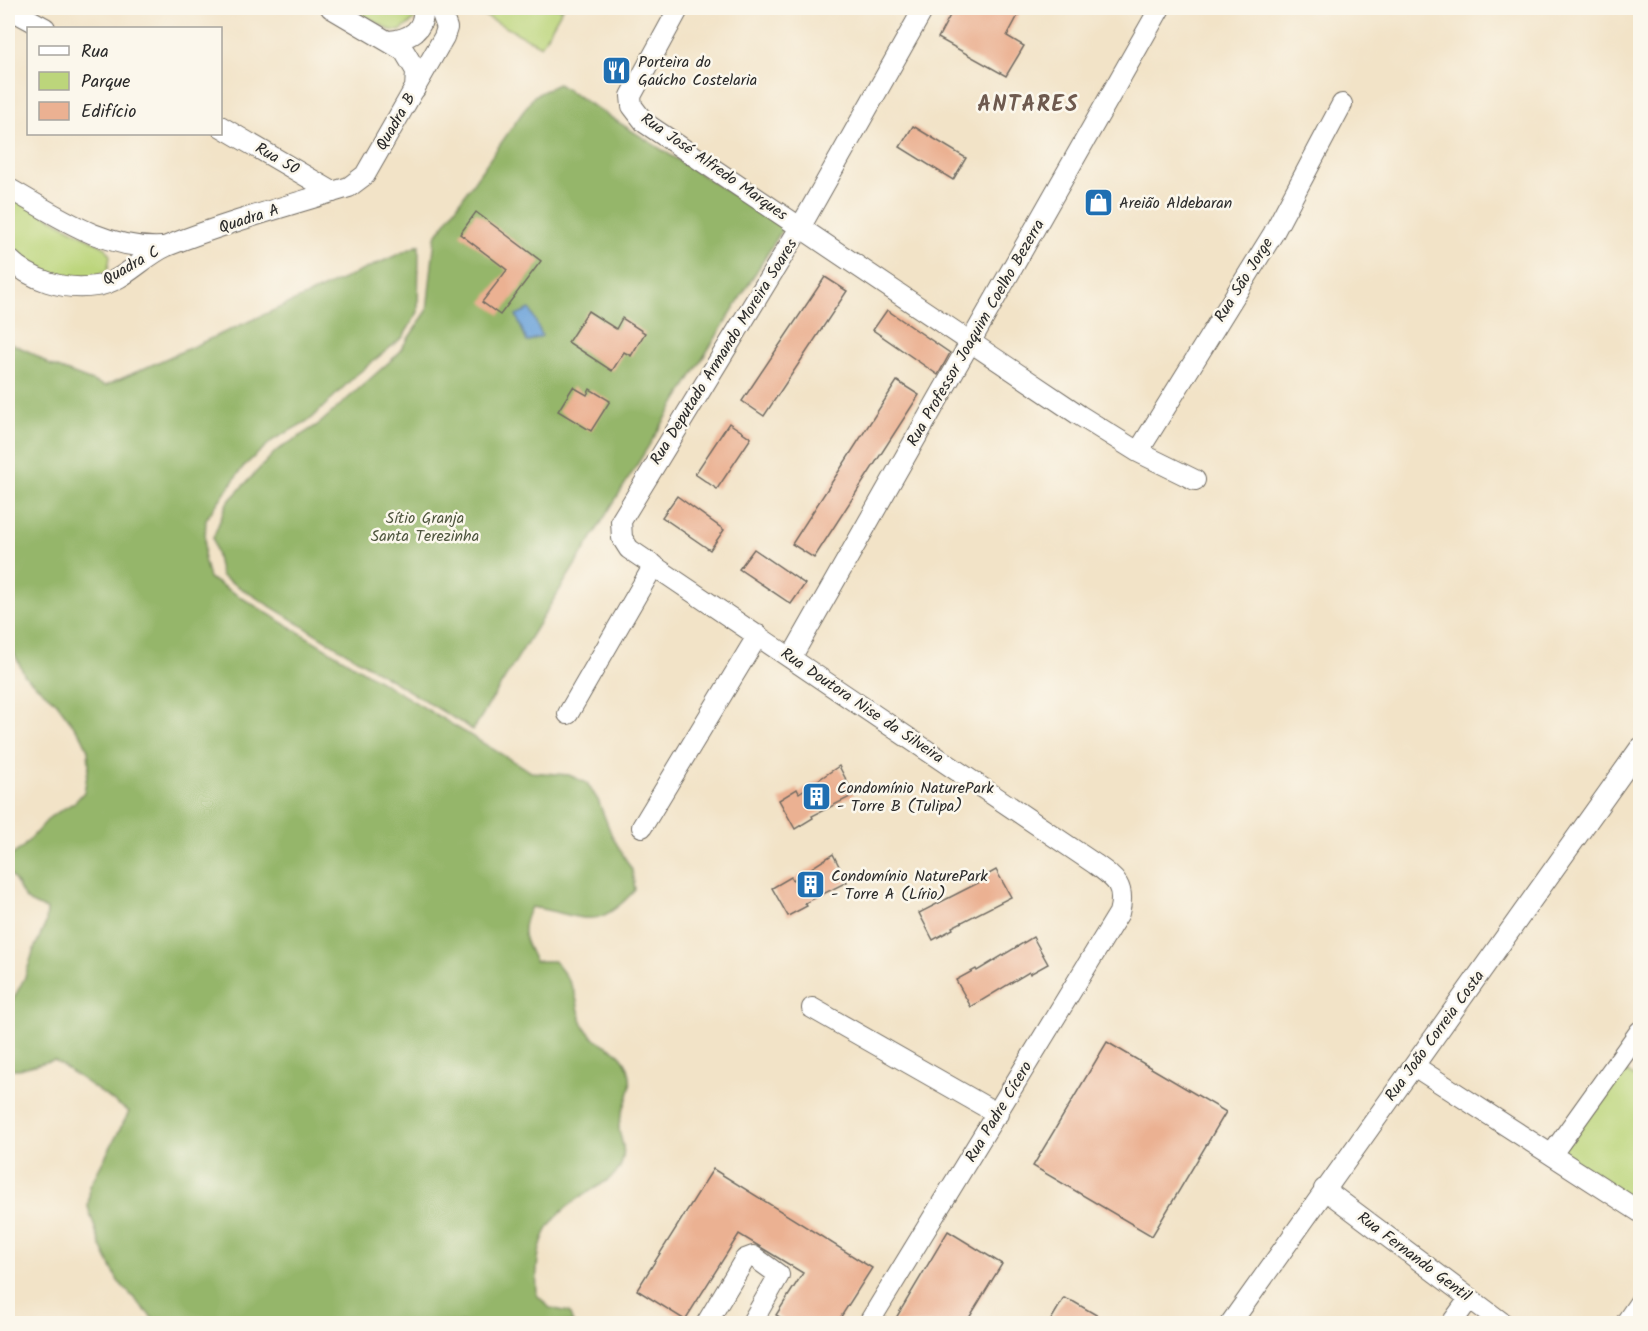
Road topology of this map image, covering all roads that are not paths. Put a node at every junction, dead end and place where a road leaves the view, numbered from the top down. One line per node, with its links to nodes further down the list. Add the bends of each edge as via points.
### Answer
1 (8, 8): 8 (street)
2 (331, 8): 9 (street, Quadra B)
3 (423, 8): 9 (street, via 422,26 405,39)
4 (440, 8): 10 (street, via 447,28)
5 (679, 8): 15 (street, Rua José Alfredo Marques, via 636,83 630,96 632,106 645,123)
6 (924, 8): 15 (street, Rua Deputado Armando Moreira Soares)
7 (1159, 8): 20 (street, Rua Professor Joaquim Coelho Bezerra)
8 (43, 27)
9 (389, 41): 10 (street, Quadra B, via 410,58 416,71)
10 (415, 89): 14 (street, Quadra B, via 365,175 350,187)
11 (1342, 104): 21 (street, Rua São Jorge, via 1273,234)
12 (222, 127): 14 (street, Rua 50)
13 (8, 188): 16 (street, Quadra C)
14 (333, 192): 17 (street, Quadra A)
15 (801, 226): 20 (street, Rua José Alfredo Marques); 23 (street, Rua Deputado Armando Moreira Soares)
16 (104, 240): 17 (street, Quadra C, via 139,249); 19 (street, via 116,254 117,266)
17 (165, 247): 19 (street, Quadra C, via 115,279)
18 (8, 258): 19 (street, Quadra C, via 52,284)
19 (96, 286)
20 (970, 344): 21 (street, Rua José Alfredo Marques); 26 (street, Rua Professor Joaquim Coelho Bezerra)
21 (1138, 452): 22 (street, Rua José Alfredo Marques)
22 (1195, 480)
23 (628, 507): 24 (street, Rua Doutora Nise da Silveira, via 621,521 622,538 629,549)
24 (654, 565): 25 (street, Rua Doutora Nise da Silveira); 27 (street)
25 (758, 635): 26 (street, Rua Doutora Nise da Silveira); 29 (street)
26 (791, 658): 30 (street, Rua Doutora Nise da Silveira, via 1095,864 1119,885)
27 (568, 714)
28 (1641, 748): 33 (street, Rua João Correia Costa)
29 (642, 827)
30 (1123, 897): 34 (street, Rua Padre Cícero, via 1119,913)
31 (812, 1008): 34 (street)
32 (1641, 1031): 35 (street)
33 (1414, 1066): 35 (street); 36 (street, Rua João Correia Costa)
34 (998, 1114): 42 (street, Rua Padre Cícero)
35 (1552, 1154): 37 (street)
36 (1324, 1189): 38 (street, Rua Fernando Gentil); 43 (street, Rua João Correia Costa)
37 (1641, 1212)
38 (1469, 1299): 44 (street); 45 (street, Rua Fernando Gentil)
39 (1641, 1302): 46 (street)
40 (706, 1323): 41 (street, via 745,1260 753,1256 779,1275)
41 (751, 1323)
42 (868, 1323)
43 (1230, 1323)
44 (1451, 1323)
45 (1504, 1323)
46 (1625, 1323)

